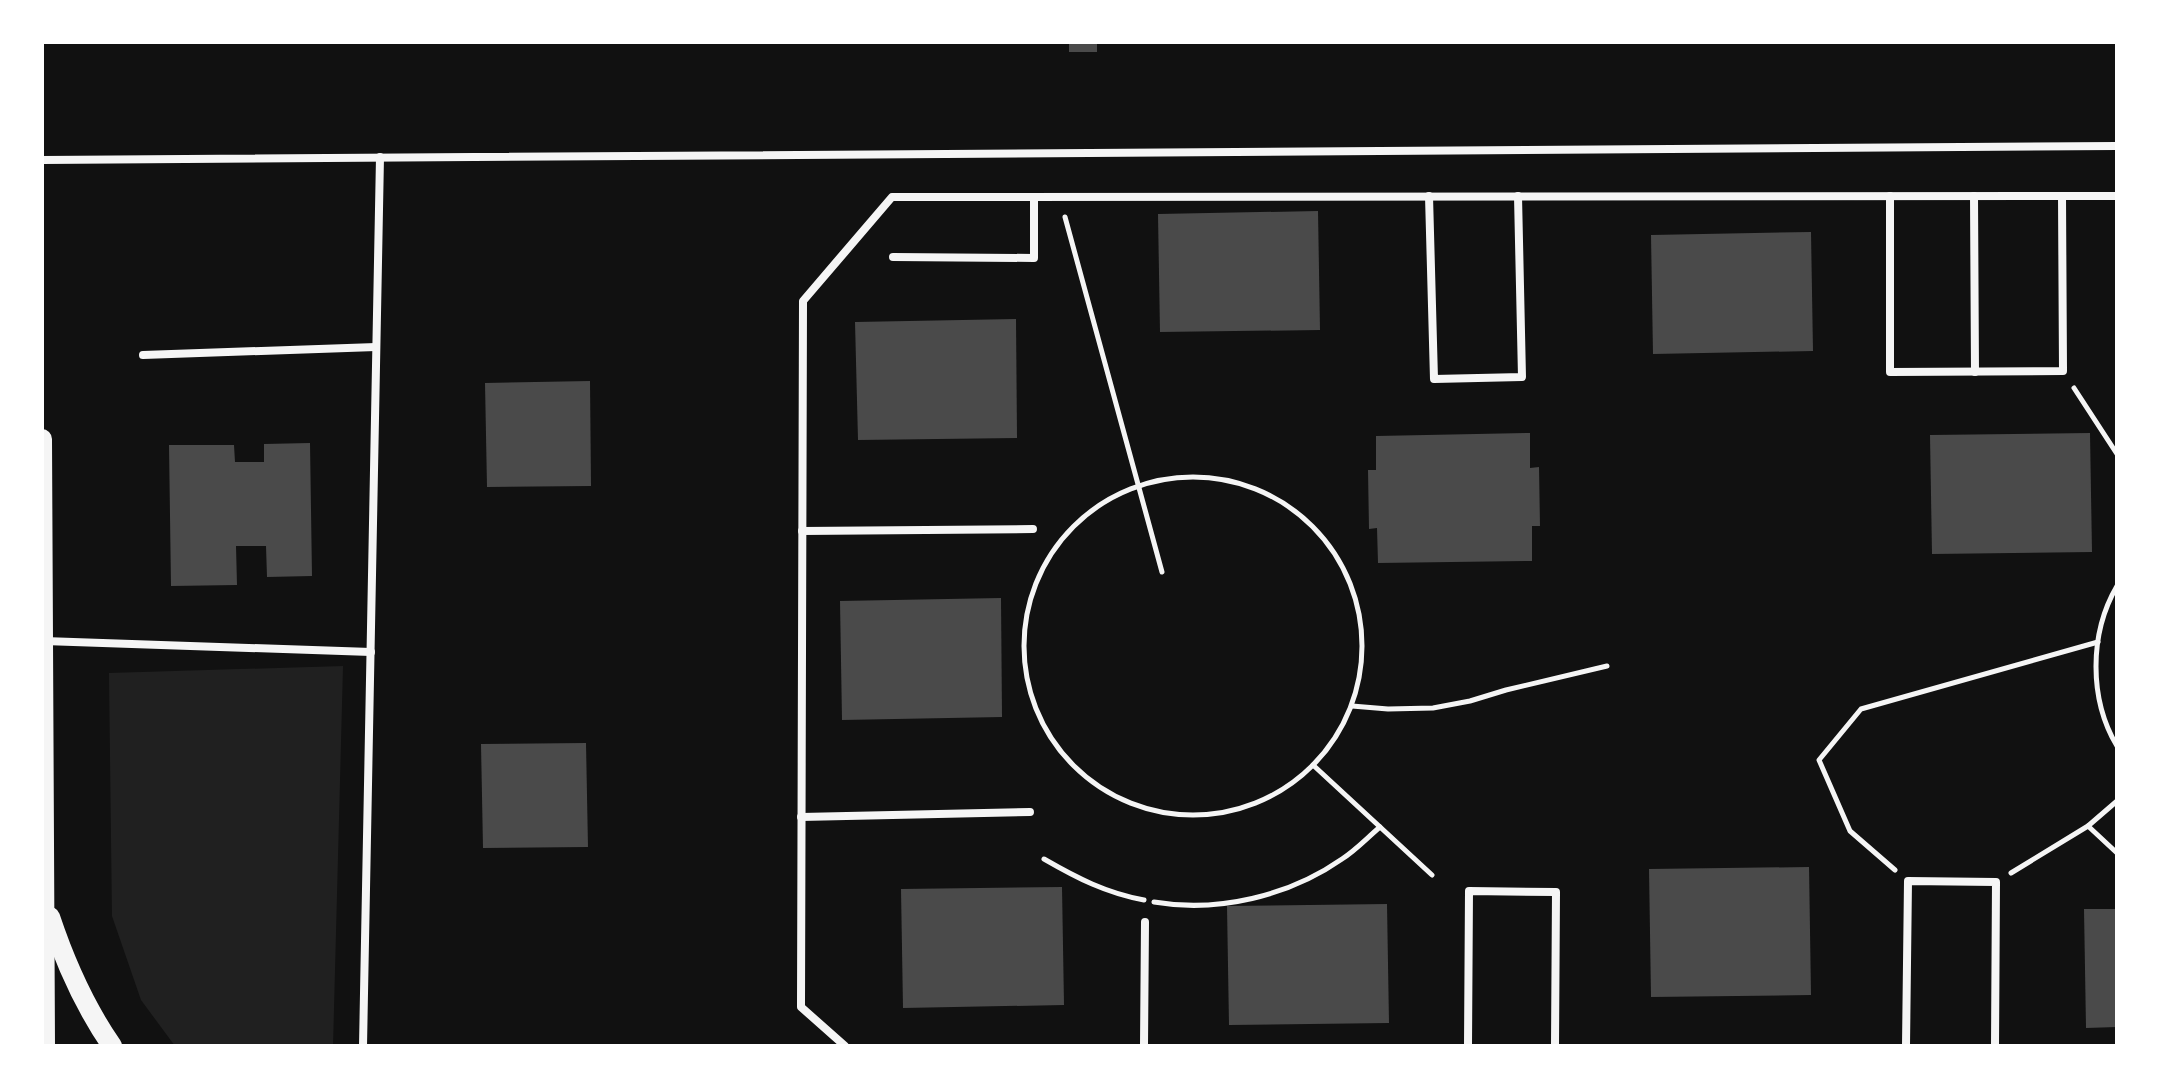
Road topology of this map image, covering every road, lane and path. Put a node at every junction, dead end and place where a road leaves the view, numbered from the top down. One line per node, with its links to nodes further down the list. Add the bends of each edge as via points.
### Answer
1 (2117, 146): 2 (street)
2 (380, 157): 3 (street); 13 (street)
3 (42, 160)
4 (1429, 196): 5 (street); 5 (street, via 1434,379 1522,377); 11 (street)
5 (1518, 196): 6 (street)
6 (1890, 196): 7 (street); 16 (street, via 1890,372)
7 (1974, 196): 8 (street); 16 (street)
8 (2062, 196): 9 (street); 15 (street)
9 (2117, 196)
10 (1034, 197): 11 (street); 12 (street, via 1034,258); 21 (street, via 892,197 803,301)
11 (1059, 197): 19 (path)
12 (893, 257)
13 (376, 347): 14 (street); 26 (street)
14 (143, 355)
15 (2063, 371): 16 (street); 18 (path)
16 (1975, 372)
17 (42, 439): 24 (main road)
18 (2117, 454)
19 (1138, 486): 22 (path); 28 (path, via 1178,478 1219,479 1271,496 1315,529 1346,573 1356,599 1362,653); 30 (path, via 1100,505 1067,532 1036,581 1024,636 1025,665 1030,693 1055,744 1074,766 1122,799 1179,814 1237,809 1265,799)
20 (1033, 529): 21 (street)
21 (802, 531): 33 (street)
22 (1162, 572)
23 (2117, 586): 25 (path)
24 (43, 641): 26 (street); 41 (main road)
25 (2098, 642): 29 (path, via 2098,692); 39 (path, via 1861,709 1819,760 1850,831)
26 (371, 652): 45 (street)
27 (1607, 666): 28 (path, via 1433,708)
28 (1352, 706): 30 (path)
29 (2117, 746)
30 (1313, 765): 35 (path)
31 (2117, 801): 34 (path)
32 (1030, 812): 33 (street)
33 (801, 817): 46 (street, via 801,1007)
34 (2088, 826): 36 (path); 40 (path)
35 (1380, 827): 37 (path, via 1343,859 1303,881 1261,897 1216,905 1126,897 1083,882); 38 (path)
36 (2117, 853)
37 (1044, 859)
38 (1432, 875)
39 (1908, 881): 40 (street); 50 (street)
40 (1996, 882): 51 (street)
41 (44, 899): 43 (main road); 44 (main road, via 71,972)
42 (1145, 922): 47 (street)
43 (45, 1046)
44 (112, 1046)
45 (363, 1046)
46 (845, 1046)
47 (1144, 1046)
48 (1468, 1046): 49 (street, via 1469,891 1483,891 1556,892)
49 (1555, 1046)
50 (1906, 1046)
51 (1995, 1046)

